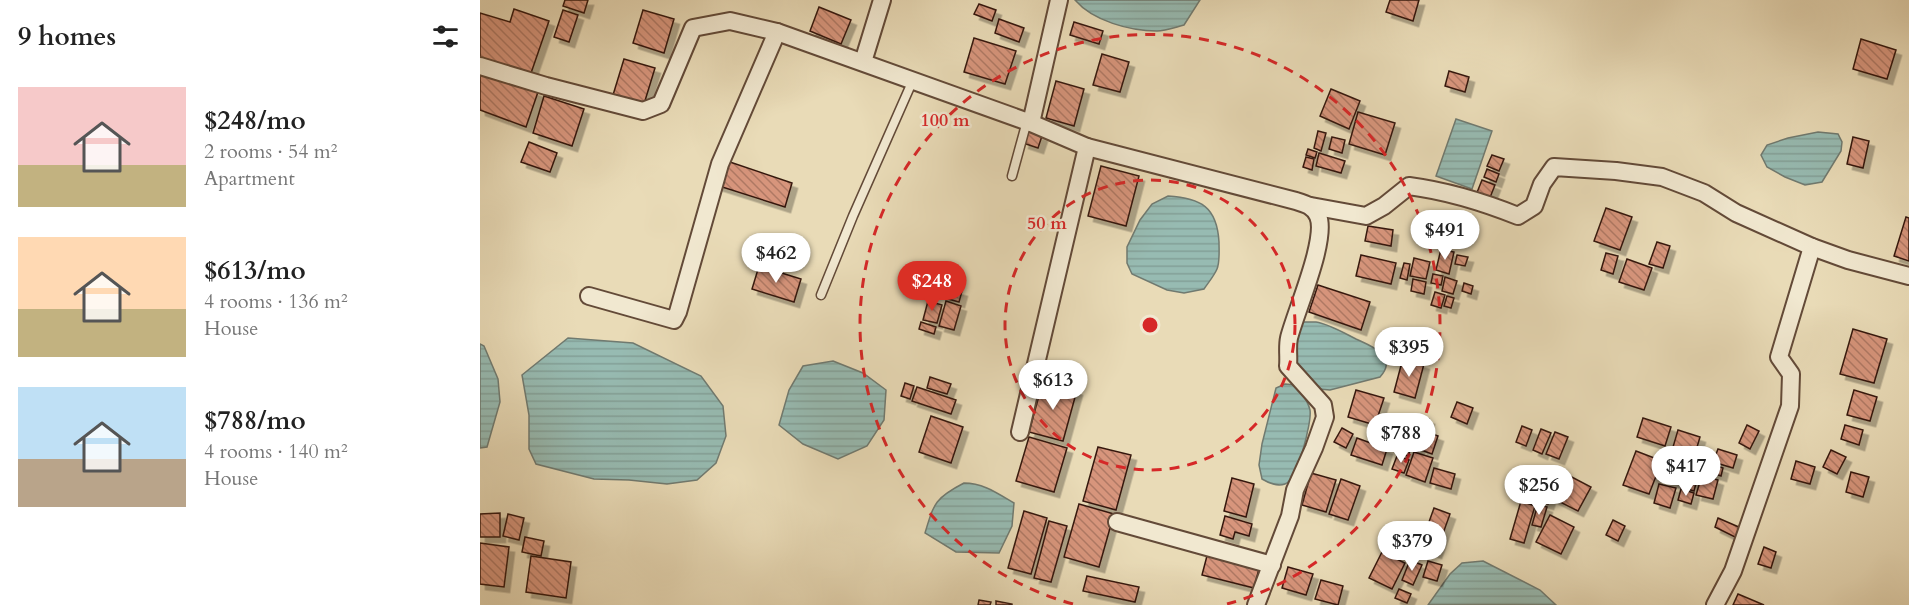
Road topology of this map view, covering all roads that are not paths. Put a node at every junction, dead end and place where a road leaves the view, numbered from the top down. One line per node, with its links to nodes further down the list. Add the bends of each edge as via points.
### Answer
1 (882, 0): 4 (street)
2 (1059, 0): 7 (street)
3 (777, 32): 4 (street); 5 (street, via 730,21 693,28 662,104 643,111); 14 (street, via 720,164 674,320)
4 (863, 62): 6 (street)
5 (480, 66)
6 (914, 80): 7 (street); 13 (lane)
7 (1029, 122): 8 (street); 9 (lane)
8 (1086, 147): 10 (street); 15 (street)
9 (1012, 176)
10 (1311, 206): 11 (street, via 1366,216 1410,186 1434,189 1518,216 1534,206 1554,166 1616,171 1662,177 1704,193 1736,213); 17 (street, via 1319,218 1319,238 1289,339 1288,366 1323,405 1325,417 1295,489 1290,516)
11 (1812, 247): 12 (street); 19 (street, via 1779,357 1791,374 1790,406 1733,571)
12 (1909, 276)
13 (822, 295)
14 (589, 296)
15 (1020, 432)
16 (1118, 522): 17 (street)
17 (1272, 565): 18 (street)
18 (1256, 605)
19 (1715, 605)

